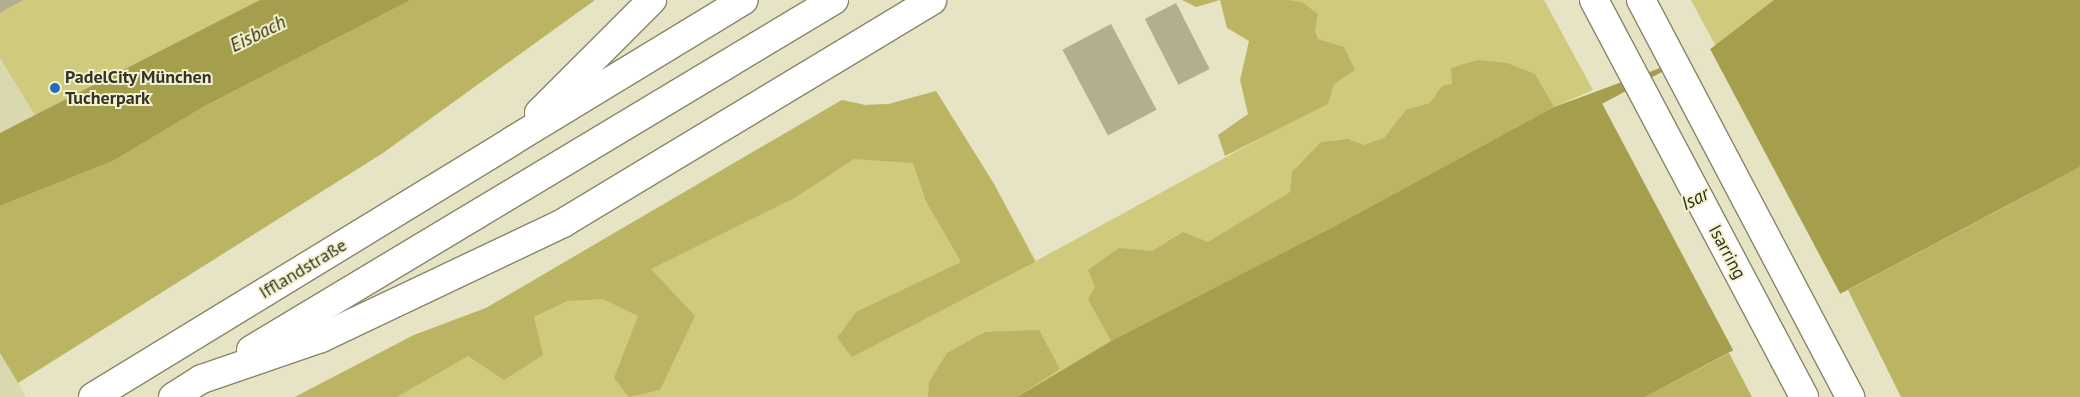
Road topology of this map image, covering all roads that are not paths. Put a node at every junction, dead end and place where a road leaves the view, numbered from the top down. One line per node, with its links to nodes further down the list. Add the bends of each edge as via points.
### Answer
1 (652, 0): 7 (main road)
2 (744, 0): 7 (main road)
3 (834, 0): 8 (main road)
4 (932, 0): 8 (main road, via 563,222 321,338)
5 (1594, 0): 11 (main road, Isarring)
6 (1641, 0): 12 (main road)
7 (512, 141): 9 (main road, Ifflandstraße)
8 (202, 379): 10 (main road)
9 (93, 397)
10 (173, 397)
11 (1804, 397)
12 (1850, 397)

